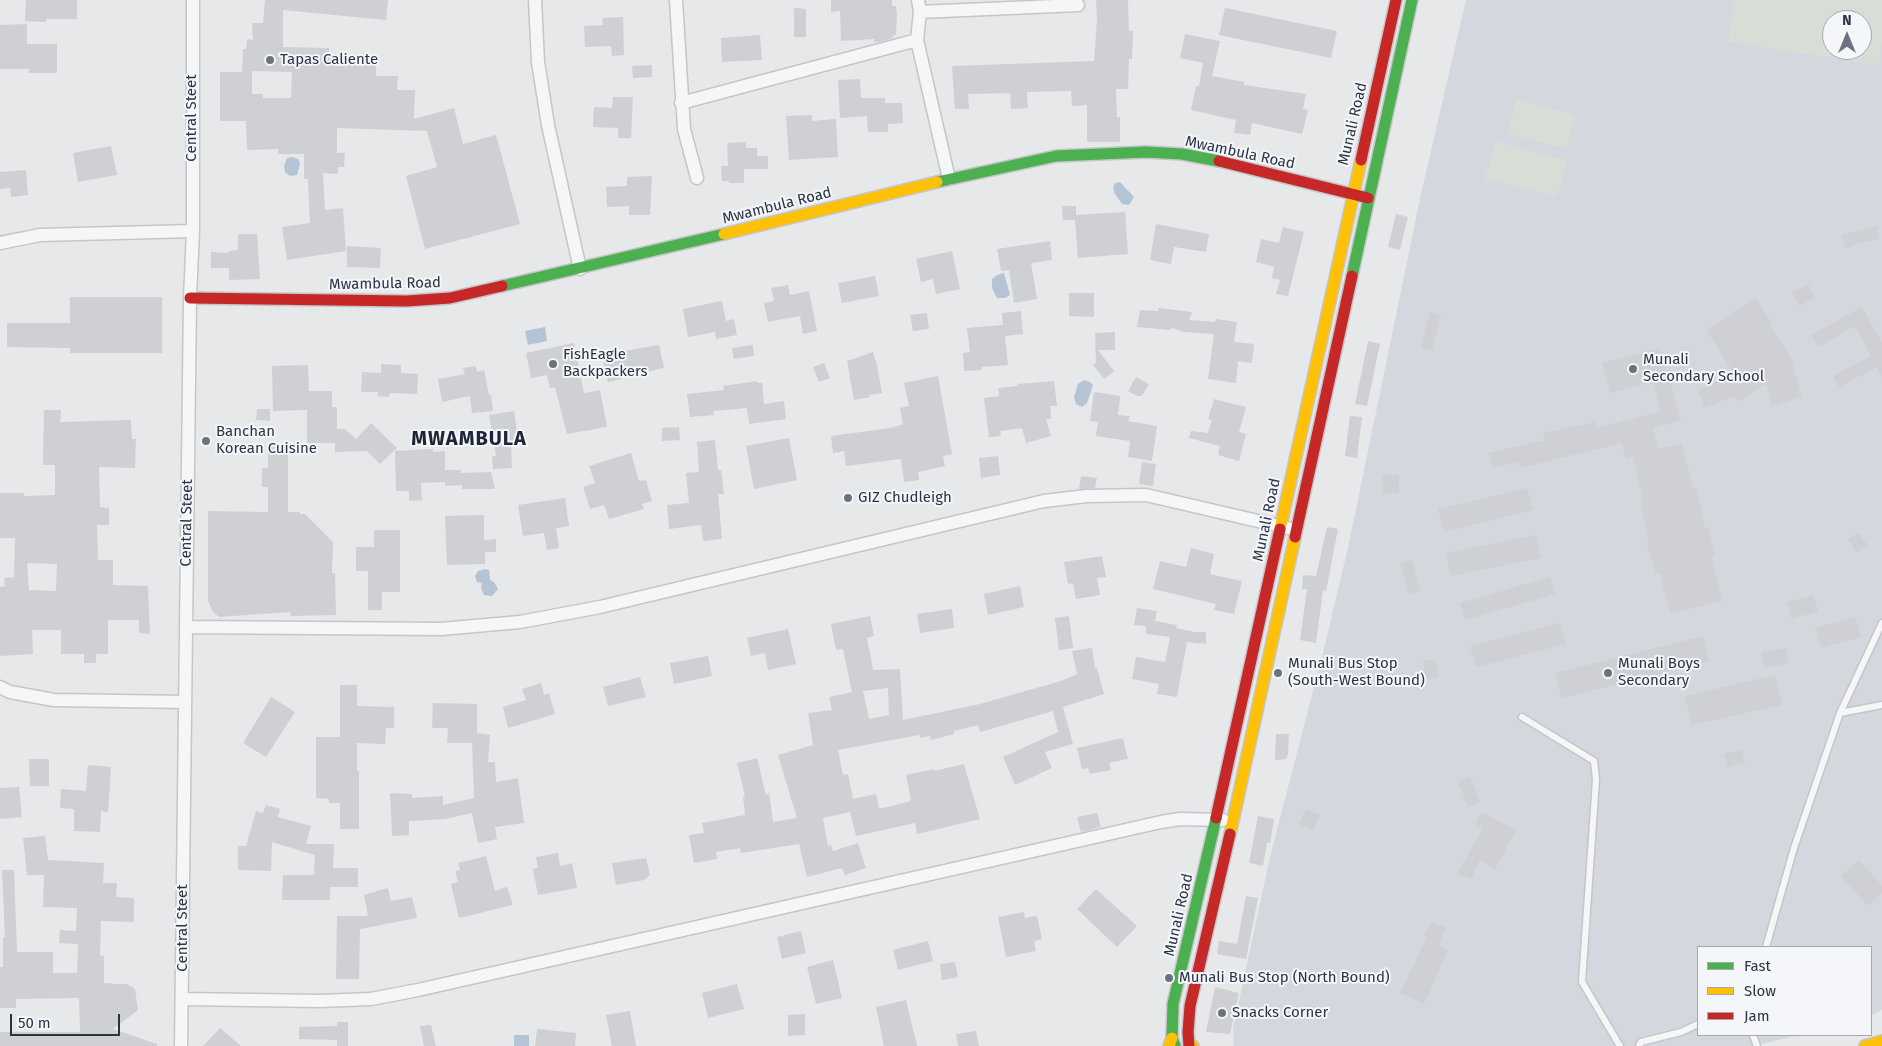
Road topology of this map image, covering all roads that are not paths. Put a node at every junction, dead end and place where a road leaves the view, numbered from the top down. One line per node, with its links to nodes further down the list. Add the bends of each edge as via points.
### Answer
1 (193, 0): 14 (street, Central Steet)
2 (535, 0): 16 (street, via 538,62)
3 (676, 0): 9 (street)
4 (1396, 0): 12 (main road, Munali Road)
5 (1412, 0): 13 (main road, Munali Road)
6 (919, 6): 7 (street); 8 (street)
7 (1078, 6)
8 (917, 40): 9 (street); 11 (street)
9 (681, 103): 10 (street)
10 (697, 178)
11 (949, 179): 12 (main road, Mwambula Road, via 1056,156 1146,152 1182,154 1230,163); 16 (main road, Mwambula Road)
12 (1353, 195): 13 (main road, Mwambula Road); 18 (main road, Munali Road)
13 (1368, 198): 19 (main road, Munali Road)
14 (193, 231): 15 (street, via 40,235); 17 (street, Central Steet)
15 (0, 243)
16 (580, 270): 17 (main road, Mwambula Road, via 450,298 407,301)
17 (190, 298): 21 (street, Central Steet)
18 (1281, 527): 19 (street); 21 (street, via 1146,495 1087,496 1044,501 600,607 520,622 440,629); 27 (main road, Munali Road)
19 (1296, 530): 28 (main road, Munali Road)
20 (1882, 624): 25 (lane)
21 (186, 627): 23 (street, Central Steet)
22 (0, 687): 23 (street, via 10,692 54,700)
23 (185, 702): 30 (street, Central Steet)
24 (1882, 705): 25 (lane)
25 (1840, 713): 29 (lane, via 1794,848)
26 (1522, 716): 36 (lane, via 1594,761 1596,780 1582,982)
27 (1216, 819): 28 (street); 30 (street, via 1161,822 371,999 320,1002); 32 (main road, Munali Road, via 1173,1004)
28 (1233, 822): 34 (main road, Munali Road, via 1190,1006)
29 (1766, 946)
30 (183, 999): 35 (street, Central Steet)
31 (1697, 1024): 37 (lane, via 1641,1042)
32 (1172, 1040)
33 (1882, 1041): 38 (main road)
34 (1190, 1045)
35 (182, 1046)
36 (1620, 1046)
37 (1639, 1046)
38 (1866, 1046)

